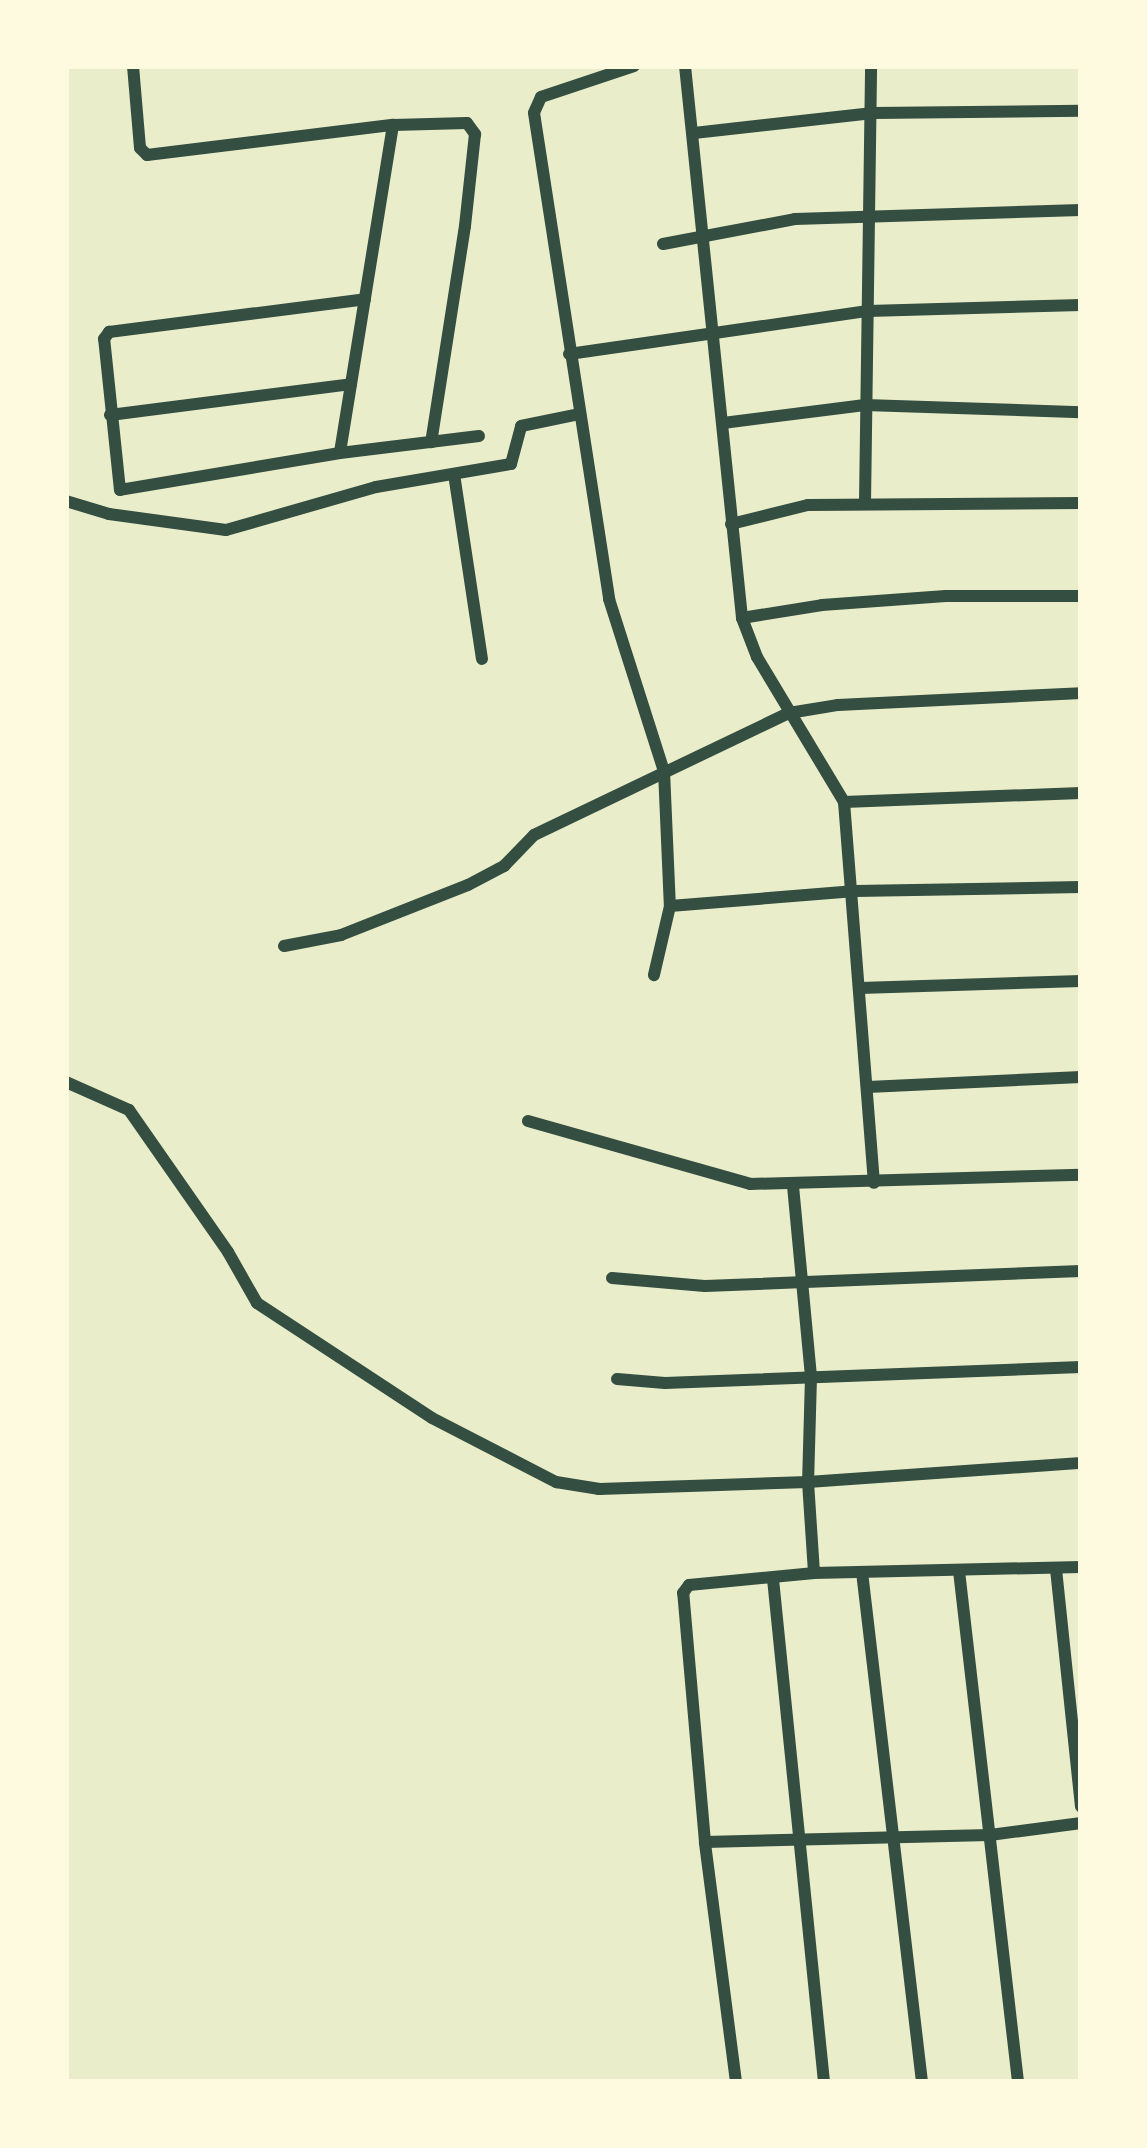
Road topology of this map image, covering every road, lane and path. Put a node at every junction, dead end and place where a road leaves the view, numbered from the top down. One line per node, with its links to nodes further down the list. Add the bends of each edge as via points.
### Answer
1 (133, 66): 7 (street, via 142,153)
2 (634, 66): 17 (street, via 541,97 534,113)
3 (685, 66): 8 (street)
4 (871, 66): 6 (street)
5 (1081, 111): 6 (street)
6 (873, 113): 8 (street); 10 (street)
7 (393, 125): 13 (street); 25 (street, via 459,121 475,134)
8 (694, 134): 11 (street)
9 (1081, 210): 10 (street)
10 (871, 213): 11 (street); 15 (street)
11 (700, 235): 12 (street); 16 (street)
12 (663, 244)
13 (365, 299): 18 (street); 22 (street, via 109,332)
14 (1081, 305): 15 (street)
15 (868, 311): 16 (street); 19 (street)
16 (714, 332): 17 (street); 23 (street)
17 (569, 354): 21 (street)
18 (351, 383): 22 (street); 26 (street)
19 (865, 405): 20 (street); 23 (street); 29 (street)
20 (1081, 412)
21 (579, 413): 27 (street, via 520,426 511,464); 37 (street, via 609,598)
22 (110, 415): 26 (street, via 116,482 128,491)
23 (723, 424): 31 (street)
24 (478, 436): 25 (street)
25 (430, 442): 26 (street)
26 (340, 453)
27 (454, 474): 28 (street, via 226,530); 34 (street)
28 (66, 501)
29 (865, 503): 30 (street); 31 (street)
30 (1081, 503)
31 (731, 524): 33 (street)
32 (1081, 596): 33 (street, via 946,596)
33 (742, 618): 36 (street)
34 (482, 659)
35 (1081, 693): 36 (street)
36 (789, 713): 37 (street); 39 (street)
37 (664, 772): 42 (street); 43 (street, via 534,836 504,866 468,885 341,934)
38 (1081, 793): 39 (street)
39 (844, 802): 41 (street)
40 (1081, 887): 41 (street)
41 (855, 891): 42 (street); 46 (street)
42 (670, 906): 44 (street)
43 (284, 946)
44 (654, 976)
45 (1081, 981): 46 (street)
46 (860, 988): 49 (street)
47 (1081, 1077): 49 (street)
48 (66, 1082): 61 (street, via 129,1110 257,1303 432,1418 556,1481 599,1489)
49 (868, 1087): 52 (street)
50 (528, 1121): 53 (street, via 703,1174)
51 (1081, 1174): 52 (street)
52 (874, 1184): 53 (street)
53 (793, 1186): 56 (street)
54 (1081, 1271): 56 (street)
55 (612, 1278): 56 (street, via 705,1286)
56 (804, 1282): 59 (street)
57 (1081, 1367): 59 (street)
58 (617, 1378): 59 (street)
59 (811, 1378): 61 (street)
60 (1081, 1463): 61 (street)
61 (808, 1482): 66 (street)
62 (1081, 1567): 63 (street)
63 (1056, 1569): 64 (street); 68 (street)
64 (959, 1571): 65 (street); 70 (street)
65 (862, 1572): 66 (street); 71 (street)
66 (814, 1573): 67 (street)
67 (773, 1579): 72 (street); 73 (street, via 689,1585 681,1607)
68 (1081, 1807)
69 (1081, 1823): 70 (street)
70 (990, 1835): 71 (street); 77 (street)
71 (897, 1837): 72 (street); 76 (street)
72 (796, 1840): 73 (street); 75 (street)
73 (706, 1842): 74 (street)
74 (736, 2082)
75 (824, 2082)
76 (922, 2082)
77 (1018, 2082)

